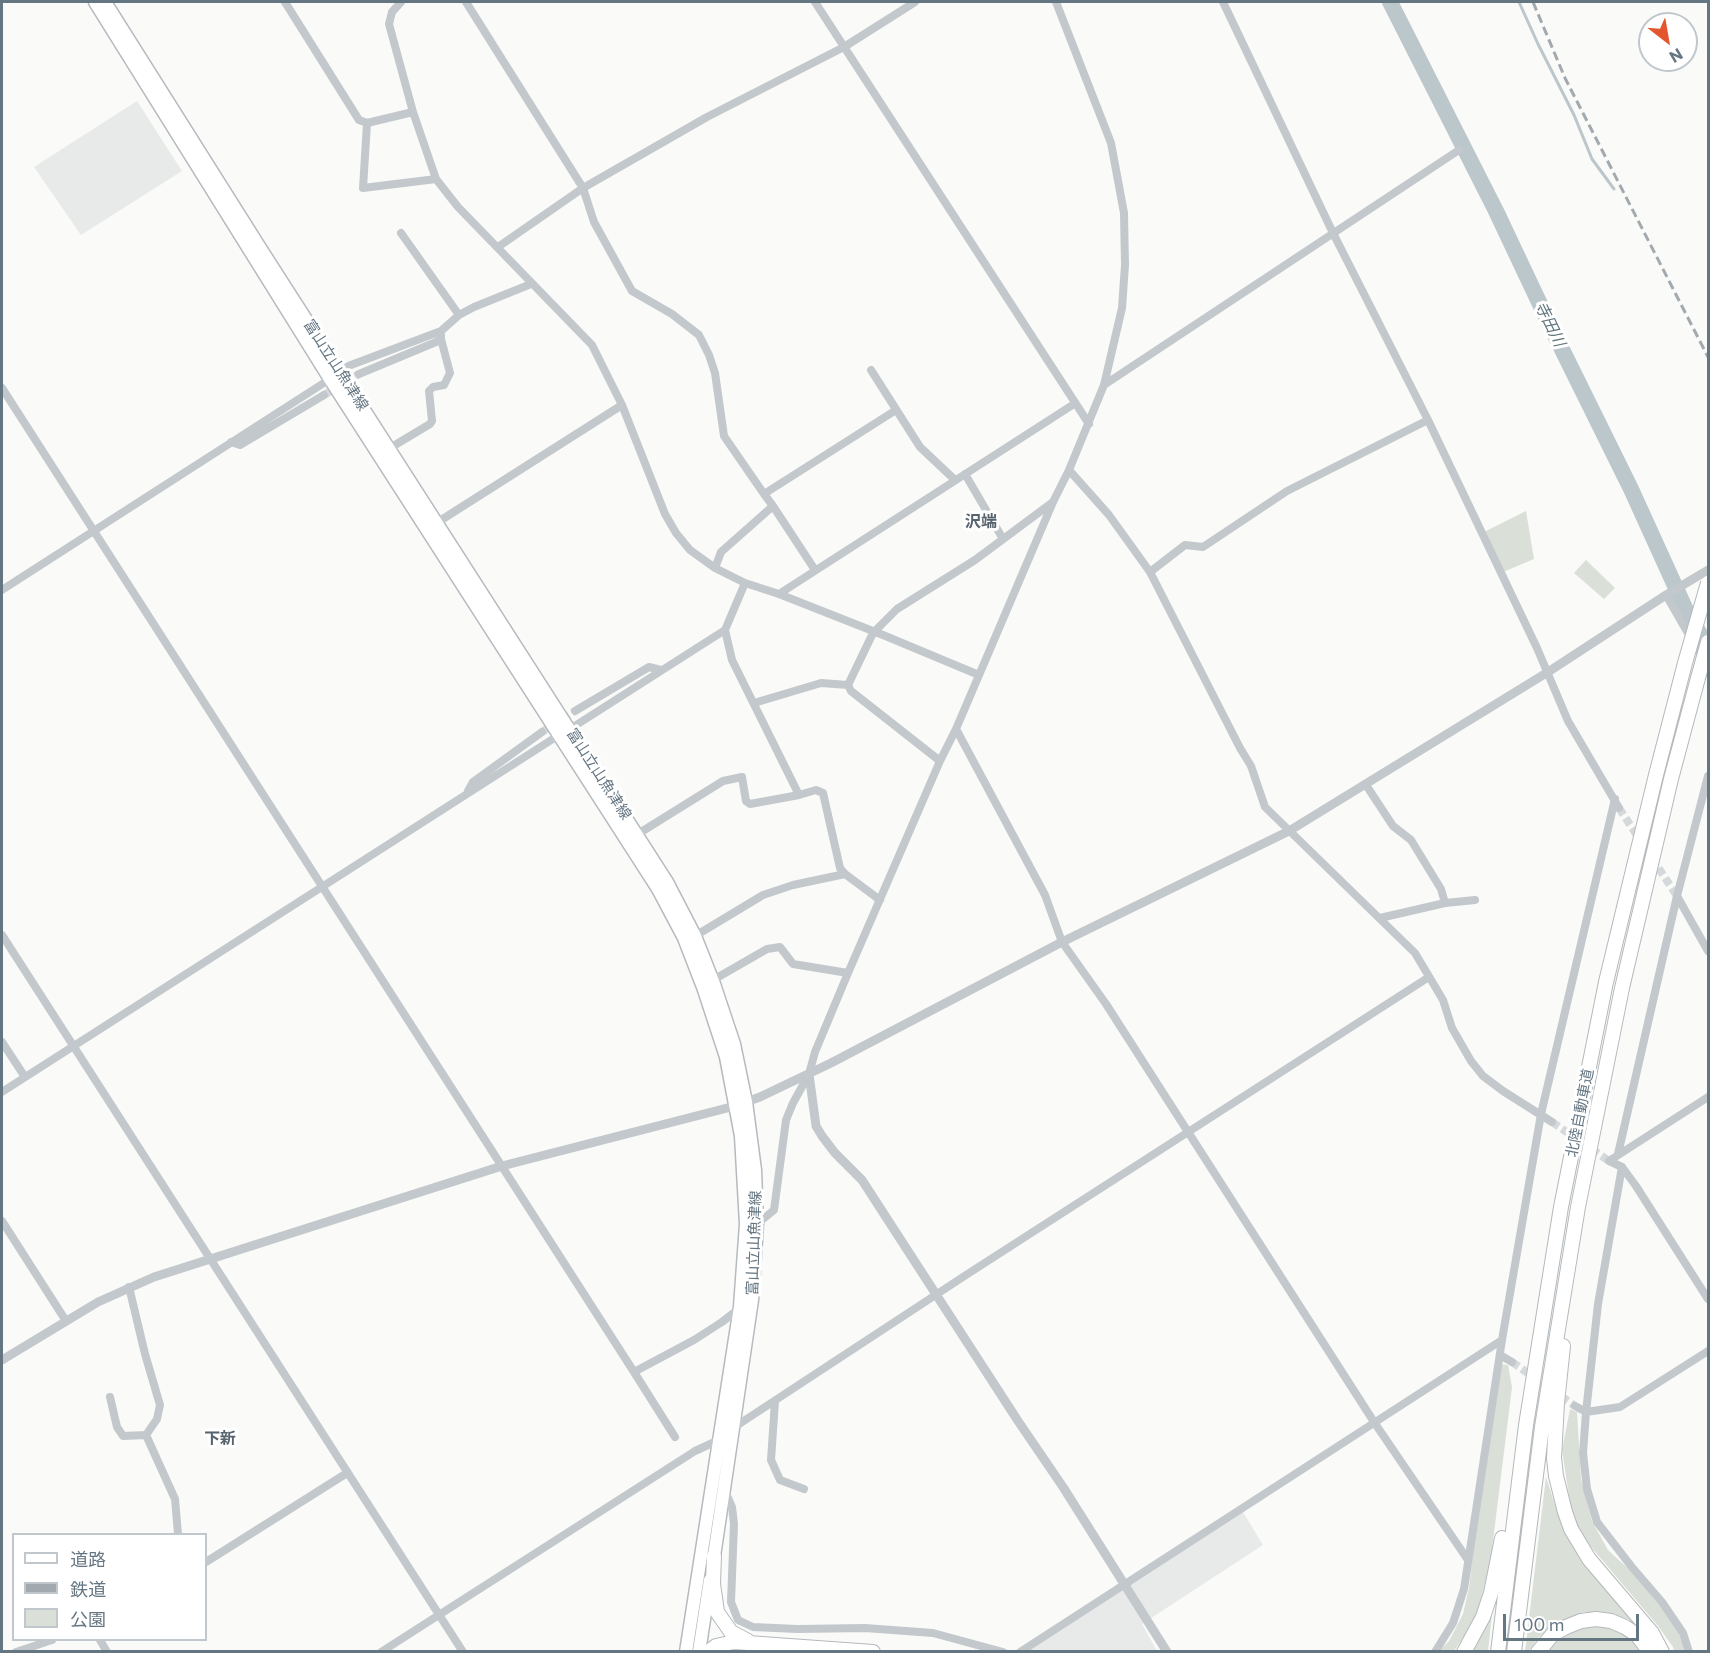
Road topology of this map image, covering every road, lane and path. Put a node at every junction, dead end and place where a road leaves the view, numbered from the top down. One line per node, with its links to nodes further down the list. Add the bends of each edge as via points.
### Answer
1 (95, 2): 25 (main road, 富山立山魚津線)
2 (105, 2): 22 (main road, 富山立山魚津線)
3 (285, 2): 12 (street, via 359,120)
4 (400, 2): 11 (street, via 389,24)
5 (466, 2): 15 (street)
6 (815, 2): 10 (street)
7 (915, 2): 10 (street)
8 (1056, 2): 26 (street, via 1112,143 1124,213 1122,308)
9 (1223, 2): 17 (street)
10 (844, 47): 15 (street, via 707,117); 29 (street)
11 (413, 112): 12 (street); 14 (street)
12 (367, 123): 14 (street, via 363,188)
13 (1459, 150): 17 (street)
14 (436, 179): 18 (street)
15 (584, 188): 18 (street); 39 (street, via 594,222 632,291 699,335 715,373 724,436)
16 (401, 233): 20 (street)
17 (1333, 233): 26 (street); 32 (street)
18 (498, 247): 19 (street)
19 (531, 284): 20 (street); 30 (street, via 592,345)
20 (459, 315): 21 (street)
21 (441, 335): 22 (street); 24 (street); 35 (street, via 450,374 444,385 429,391 432,421)
22 (340, 370): 35 (main road, 富山立山魚津線)
23 (871, 370): 31 (street)
24 (359, 374)
25 (330, 379): 34 (street); 66 (main road, 富山立山魚津線)
26 (1104, 385): 33 (street)
27 (2, 388): 43 (street)
28 (324, 395): 34 (street, via 240,445)
29 (1074, 404): 33 (street); 37 (street)
30 (622, 405): 42 (street); 45 (street, via 675,533)
31 (897, 410): 38 (street, via 920,447); 39 (street)
32 (1428, 420): 48 (street, via 1287,491 1203,547 1185,545); 58 (street)
33 (1089, 424): 36 (street)
34 (231, 442): 43 (street)
35 (390, 448): 42 (main road, 富山立山魚津線)
36 (1069, 470): 40 (street); 48 (street, via 1109,515)
37 (965, 474): 38 (street); 44 (street)
38 (956, 480): 46 (street)
39 (764, 494): 41 (street)
40 (1053, 502): 44 (street); 60 (street)
41 (772, 506): 45 (street, via 721,552); 46 (street)
42 (438, 522): 66 (main road, 富山立山魚津線)
43 (93, 530): 51 (street); 77 (street)
44 (1003, 538): 55 (street, via 897,609)
45 (715, 568): 49 (street)
46 (815, 570): 52 (street)
47 (1708, 570): 53 (street)
48 (1150, 572): 74 (street, via 1251,766 1265,807)
49 (745, 583): 52 (street); 54 (street)
50 (1708, 583): 113 (highway, 北陸自動車道, bridge, via 1653,786 1606,982)
51 (2, 590)
52 (779, 594): 55 (street)
53 (1666, 595): 58 (street); 59 (street)
54 (725, 630): 57 (street); 62 (street, via 732,660)
55 (873, 633): 60 (street); 61 (street)
56 (1708, 642): 59 (highway, 北陸自動車道, bridge)
57 (661, 670): 63 (street, via 649,667); 66 (street)
58 (1548, 672): 69 (street); 72 (street, via 1568,721)
59 (1703, 673): 103 (highway, 北陸自動車道, via 1671,779 1622,988)
60 (979, 675): 64 (street)
61 (848, 685): 62 (street, via 821,683); 67 (street)
62 (754, 703): 71 (street)
63 (575, 711)
64 (956, 729): 67 (street); 85 (street, via 1045,895)
65 (542, 732): 70 (street, via 472,782)
66 (565, 732): 70 (street); 75 (main road, 富山立山魚津線)
67 (940, 761): 79 (street)
68 (1708, 776): 78 (street)
69 (1366, 784): 74 (street); 81 (street, via 1393,826 1411,840 1441,889)
70 (467, 792): 77 (street)
71 (799, 795): 75 (street, via 750,804 742,777 723,781); 76 (street, via 816,790 823,794 840,868)
72 (1615, 799): 73 (street); 97 (street)
73 (1619, 808)
74 (1289, 831): 82 (street); 85 (street)
75 (632, 838): 84 (main road, 富山立山魚津線, via 667,882); 96 (main road, 富山立山魚津線, via 684,938)
76 (845, 874): 79 (street); 84 (street, via 763,895)
77 (322, 887): 91 (street); 101 (street)
78 (1677, 896): 86 (street); 100 (street)
79 (880, 900): 87 (street)
80 (1475, 900): 81 (street)
81 (1444, 903): 82 (street)
82 (1380, 918): 88 (street, via 1415,953)
83 (2, 935): 91 (street)
84 (694, 936): 89 (main road, 富山立山魚津線)
85 (1062, 942): 92 (street); 99 (street)
86 (1708, 951)
87 (848, 973): 89 (street, via 793,964 780,947 767,949); 92 (street)
88 (1429, 977): 97 (street, via 1443,1000 1452,1028 1477,1069 1503,1091); 99 (street)
89 (713, 980): 96 (main road, 富山立山魚津線, via 734,1044)
90 (2, 1042): 93 (street)
91 (73, 1046): 93 (street); 106 (street)
92 (809, 1074): 96 (street); 105 (street, via 786,1120 774,1210); 108 (street, via 816,1125 822,1136 862,1180)
93 (25, 1077): 94 (street)
94 (2, 1092)
95 (1708, 1097): 100 (street)
96 (741, 1104): 101 (street); 105 (main road, 富山立山魚津線, via 755,1170); 111 (main road, 富山立山魚津線, via 746,1224)
97 (1541, 1114): 98 (street); 114 (street)
98 (1552, 1122)
99 (1189, 1133): 108 (street); 124 (street)
100 (1618, 1154): 102 (street, via 1610,1161)
101 (502, 1166): 106 (street); 119 (street)
102 (1622, 1167): 109 (street); 123 (street, via 1598,1304)
103 (1578, 1206): 154 (highway, 北陸自動車道, via 1543,1416); 157 (highway, via 1554,1432 1556,1476 1565,1512 1580,1545 1652,1632)
104 (2, 1221): 112 (street)
105 (757, 1224): 110 (main road, 富山立山魚津線)
106 (211, 1259): 107 (street); 129 (street)
107 (129, 1287): 112 (street); 126 (street, via 160,1405 157,1419)
108 (936, 1294): 121 (street); 136 (street)
109 (1708, 1299)
110 (752, 1300): 111 (street); 125 (main road, 富山立山魚津線)
111 (740, 1307): 119 (street, via 694,1340); 128 (main road, 富山立山魚津線)
112 (66, 1321): 117 (street)
113 (1540, 1329): 152 (highway, via 1491,1593); 153 (highway, 北陸自動車道)
114 (1503, 1340): 116 (street); 124 (street)
115 (1708, 1351): 123 (street, via 1620,1407)
116 (1500, 1355): 118 (street); 134 (street)
117 (2, 1360)
118 (1512, 1362)
119 (634, 1372): 127 (street)
120 (110, 1397): 126 (street, via 123,1436)
121 (775, 1401): 125 (street); 131 (street, via 771,1460 780,1480)
122 (1575, 1406): 123 (street)
123 (1587, 1412): 158 (street, via 1582,1453 1597,1522 1662,1602 1683,1633)
124 (1374, 1422): 134 (street); 136 (street)
125 (734, 1428): 130 (main road, 富山立山魚津線)
126 (146, 1435): 132 (street, via 175,1499)
127 (675, 1437)
128 (719, 1440): 137 (street, via 695,1451); 144 (main road, 富山立山魚津線)
129 (347, 1473): 135 (street); 137 (street)
130 (723, 1486): 133 (main road, 富山立山魚津線); 148 (street, via 734,1524 731,1602 738,1620 753,1627 933,1633)
131 (804, 1489)
132 (178, 1533)
133 (714, 1556): 139 (highway, via 719,1617 731,1632); 145 (main road, 富山立山魚津線)
134 (1468, 1560): 151 (street, via 1453,1623)
135 (207, 1561)
136 (1124, 1584): 149 (street); 150 (street)
137 (439, 1615): 142 (street); 143 (street)
138 (49, 1641): 141 (street)
139 (753, 1642): 140 (highway); 146 (highway, via 724,1643)
140 (793, 1649): 147 (highway)
141 (16, 1652)
142 (381, 1652)
143 (463, 1652)
144 (686, 1652)
145 (699, 1652)
146 (708, 1652)
147 (873, 1652)
148 (1002, 1652)
149 (1020, 1652)
150 (1167, 1652)
151 (1435, 1652)
152 (1464, 1652)
153 (1498, 1652)
154 (1514, 1652)
155 (1538, 1652): 156 (highway, via 1566,1627 1596,1619 1625,1627)
156 (1650, 1652)
157 (1662, 1652)
158 (1689, 1652)

